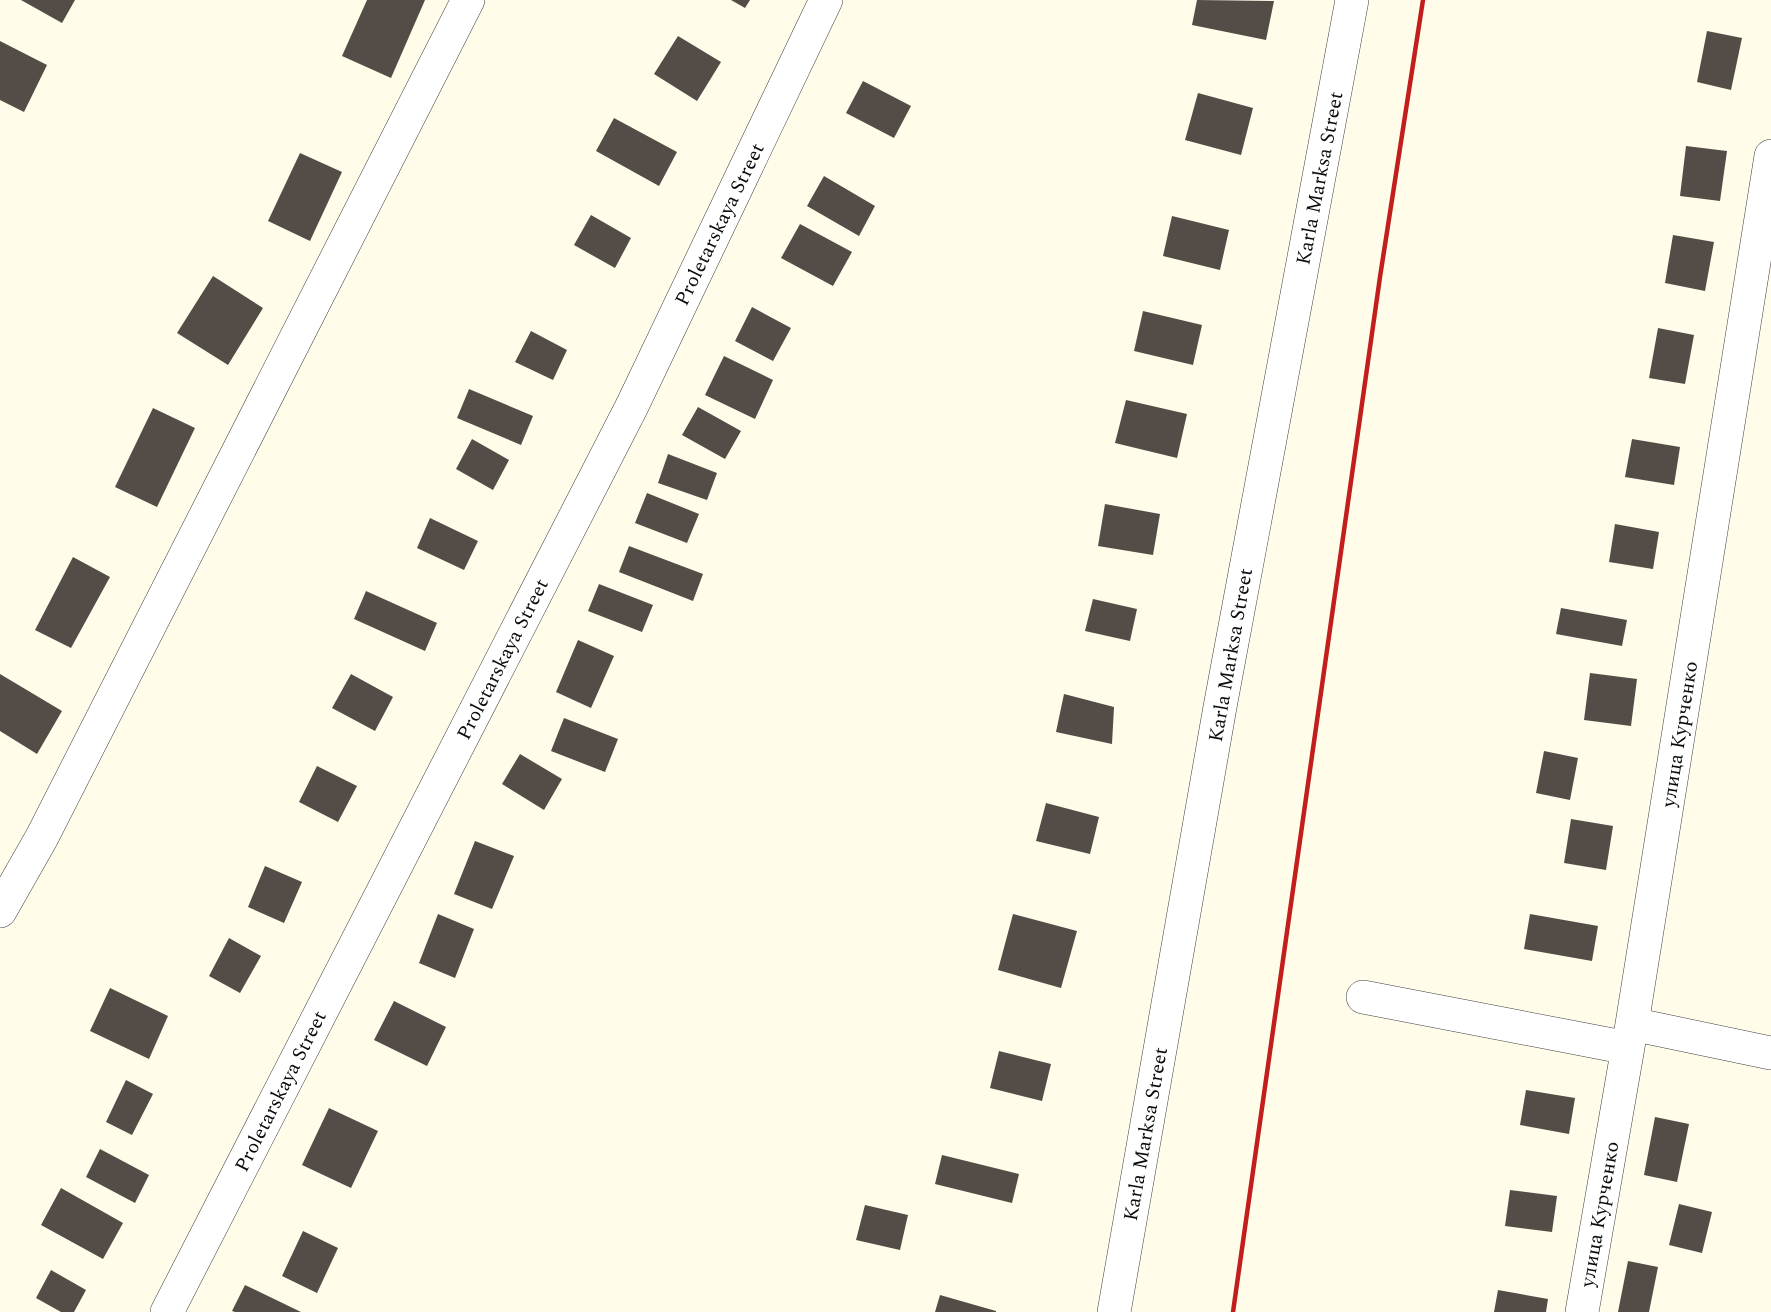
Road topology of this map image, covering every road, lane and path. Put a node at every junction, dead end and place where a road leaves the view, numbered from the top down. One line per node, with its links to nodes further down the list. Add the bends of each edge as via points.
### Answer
1 (468, 0): 5 (street, via 47,827)
2 (826, 0): 9 (street, Proletarskaya Street, via 632,406)
3 (1352, 0): 10 (street, Karla Marksa Street, via 1220,707)
4 (1771, 156): 7 (street, улица Курченко)
5 (0, 911)
6 (1363, 997): 7 (street)
7 (1630, 1036): 8 (street); 11 (street, улица Курченко)
8 (1771, 1053)
9 (167, 1312)
10 (1114, 1312)
11 (1581, 1312)

